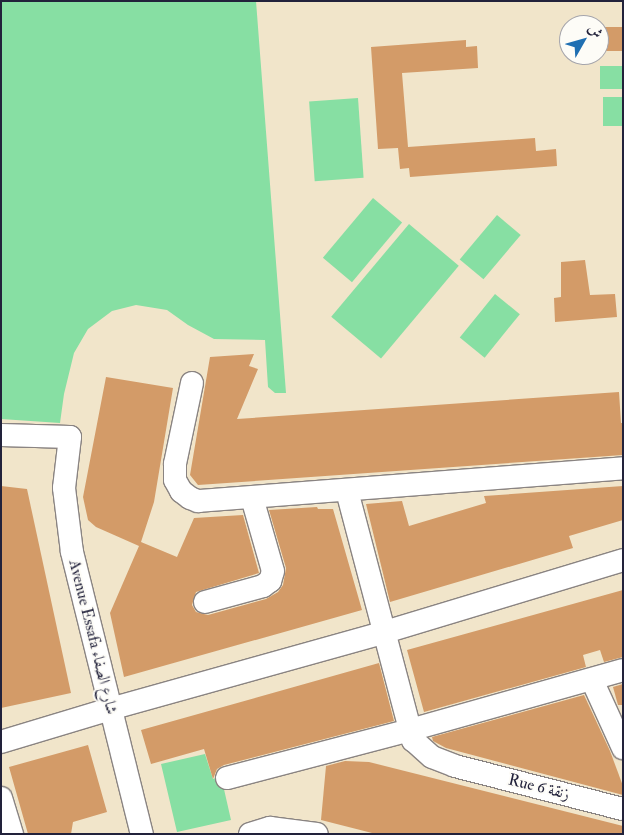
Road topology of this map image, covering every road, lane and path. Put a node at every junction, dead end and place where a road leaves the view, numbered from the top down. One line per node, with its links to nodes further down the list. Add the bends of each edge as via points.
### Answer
1 (192, 383): 5 (street, via 175,464 178,486 198,501)
2 (1, 435): 11 (street, Avenue Essafa شارع الصفاء, via 70,437 64,488 72,552)
3 (623, 468): 4 (street)
4 (347, 491): 5 (street); 8 (street, Rue 6 زنقة)
5 (252, 498): 7 (street, via 273,571 270,581 263,586)
6 (623, 560): 8 (street)
7 (205, 602)
8 (384, 632): 11 (street); 12 (street, Rue 6 زنقة)
9 (623, 670): 10 (street)
10 (592, 680): 12 (street); 14 (street)
11 (110, 709): 13 (street); 19 (street, Avenue Essafa شارع الصفاء)
12 (410, 730): 15 (street); 17 (street, Rue 6 زنقة, via 413,740 423,750 455,766)
13 (1, 742)
14 (623, 748)
15 (227, 778)
16 (1, 798): 18 (street)
17 (623, 809)
18 (12, 834)
19 (142, 834)
20 (250, 834): 21 (street, via 270,828)
21 (317, 834)

